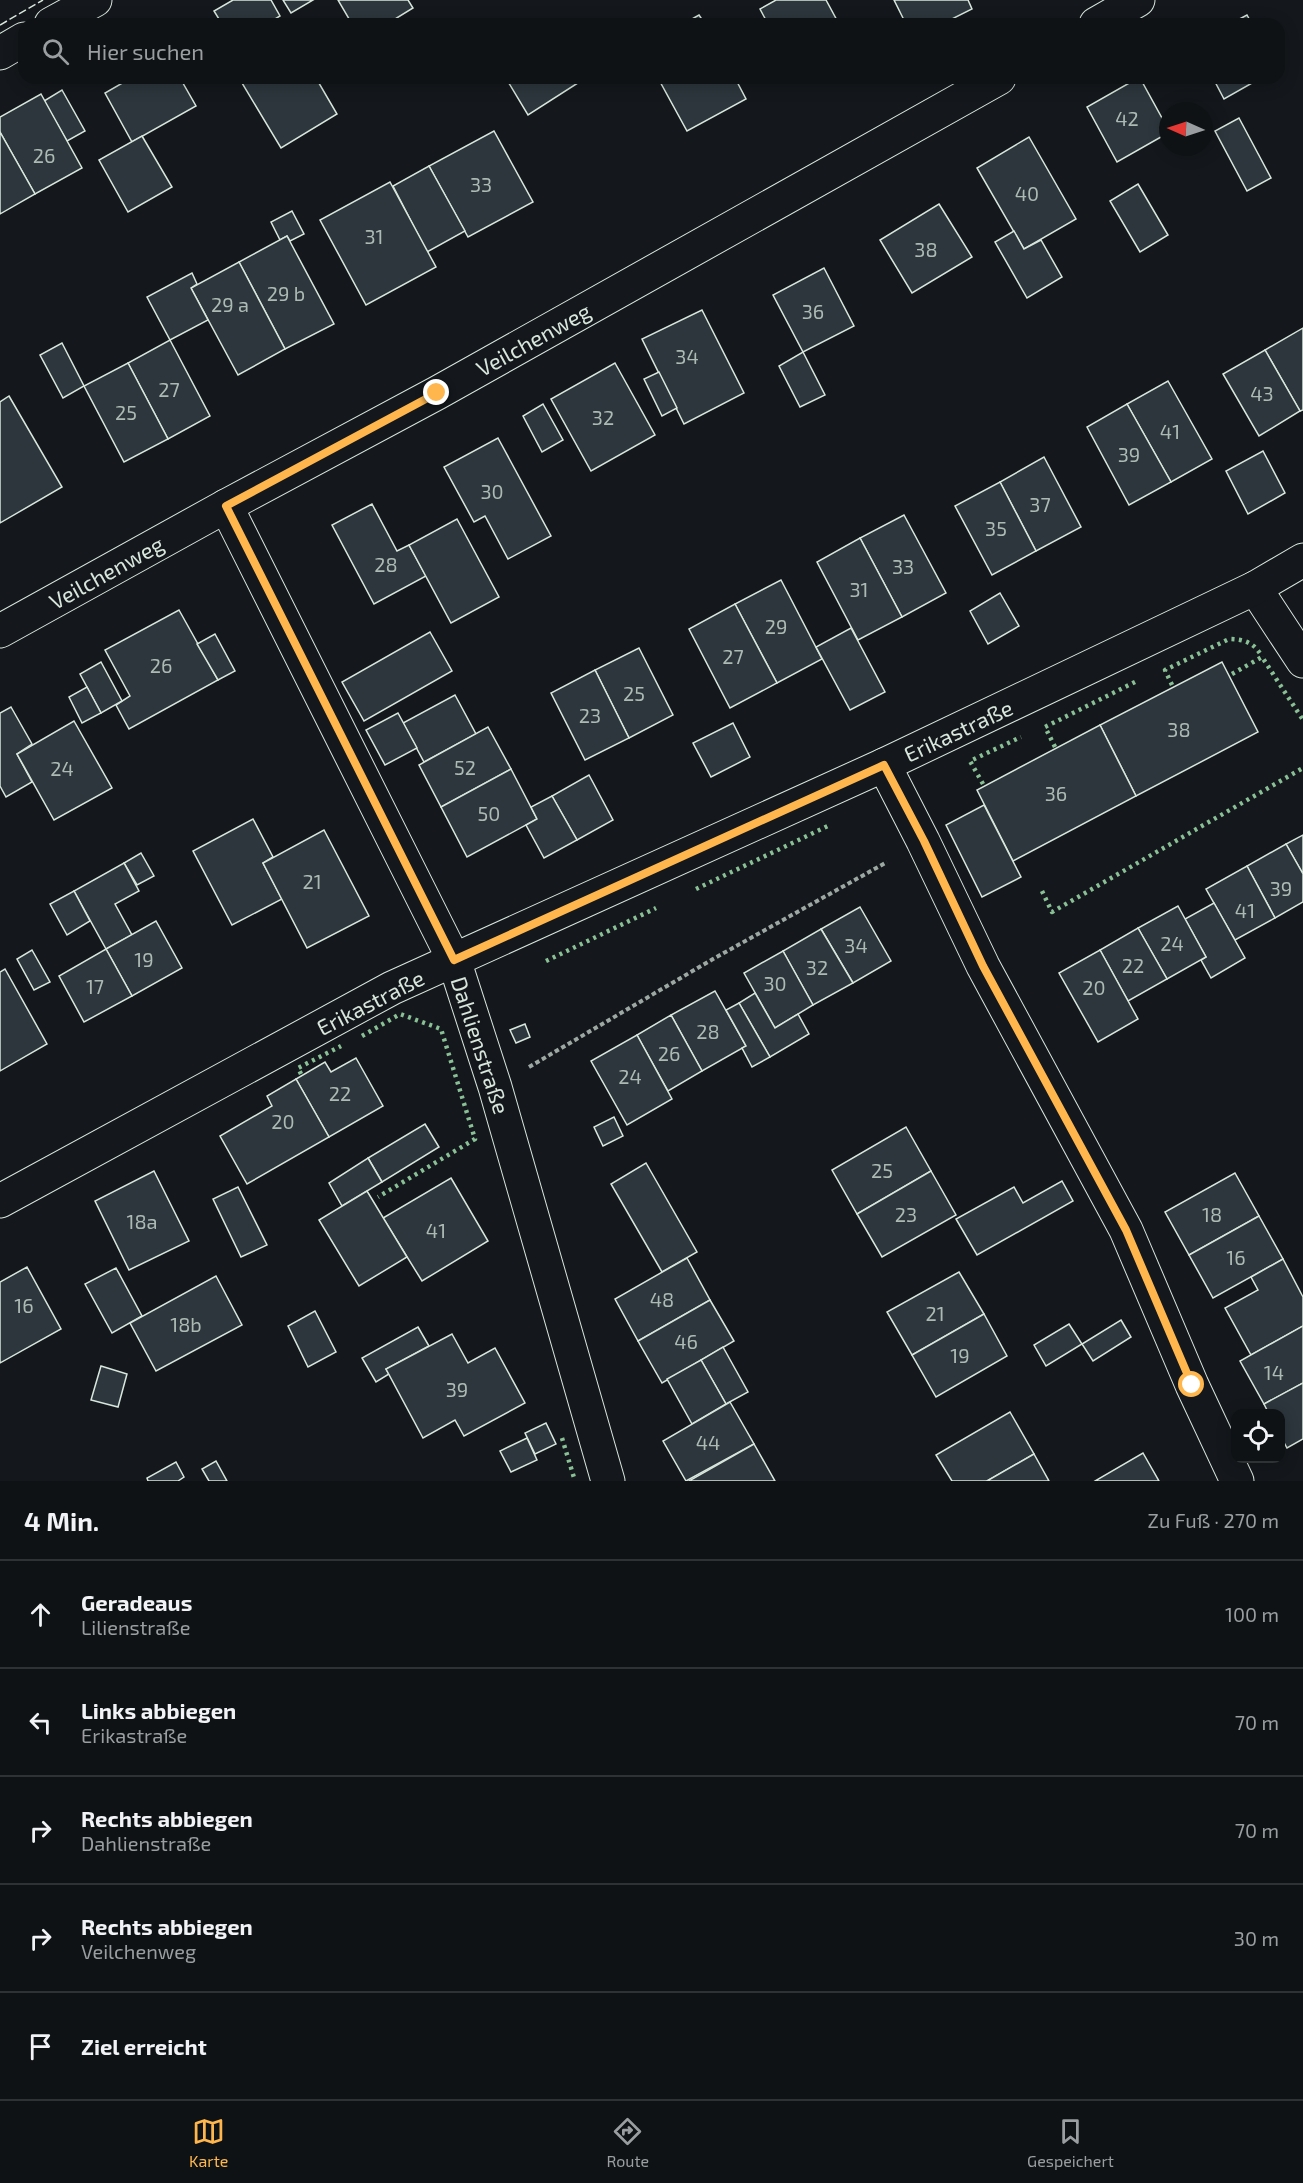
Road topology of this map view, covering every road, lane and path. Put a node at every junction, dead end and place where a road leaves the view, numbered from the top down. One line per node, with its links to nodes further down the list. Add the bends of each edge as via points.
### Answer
1 (95, 0): 3 (street)
2 (1138, 0): 4 (street)
3 (62, 18)
4 (1106, 18)
5 (18, 42): 6 (street)
6 (0, 53)
7 (988, 84): 8 (street, Veilchenweg, via 437,393)
8 (226, 506): 11 (street, Veilchenweg); 15 (street, Dahlienstraße)
9 (1303, 560): 10 (street, Erikastraße)
10 (1255, 588): 12 (street); 13 (street, Erikastraße)
11 (0, 631)
12 (1303, 661)
13 (884, 765): 14 (street); 15 (street, Erikastraße)
14 (924, 841): 16 (path); 19 (street, via 983,966 1126,1230)
15 (454, 960): 16 (street, Dahlienstraße); 17 (street, Erikastraße, via 392,988)
16 (495, 1087): 18 (street, Dahlienstraße)
17 (0, 1201)
18 (608, 1481)
19 (1237, 1481)

